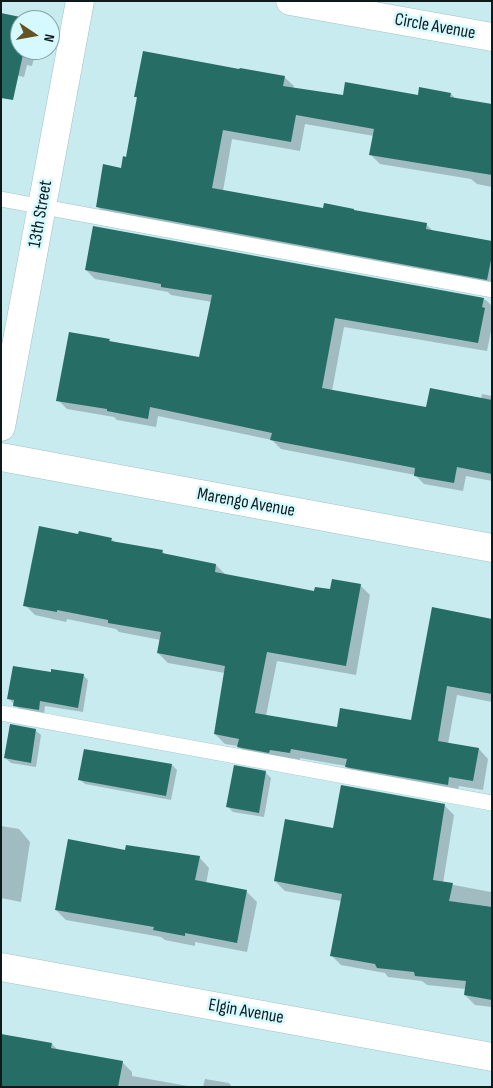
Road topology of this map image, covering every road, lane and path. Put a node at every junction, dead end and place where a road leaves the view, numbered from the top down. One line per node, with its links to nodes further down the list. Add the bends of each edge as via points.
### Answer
1 (80, 1): 5 (street, 13th Street)
2 (290, 1): 3 (street, Circle Avenue)
3 (492, 37)
4 (1, 199): 5 (lane)
5 (42, 207): 6 (lane); 7 (street, 13th Street)
6 (492, 290)
7 (1, 427)
8 (1, 457): 9 (street, Marengo Avenue)
9 (492, 548)
10 (1, 713): 11 (lane)
11 (492, 802)
12 (1, 968): 13 (street, Elgin Avenue)
13 (492, 1057)

